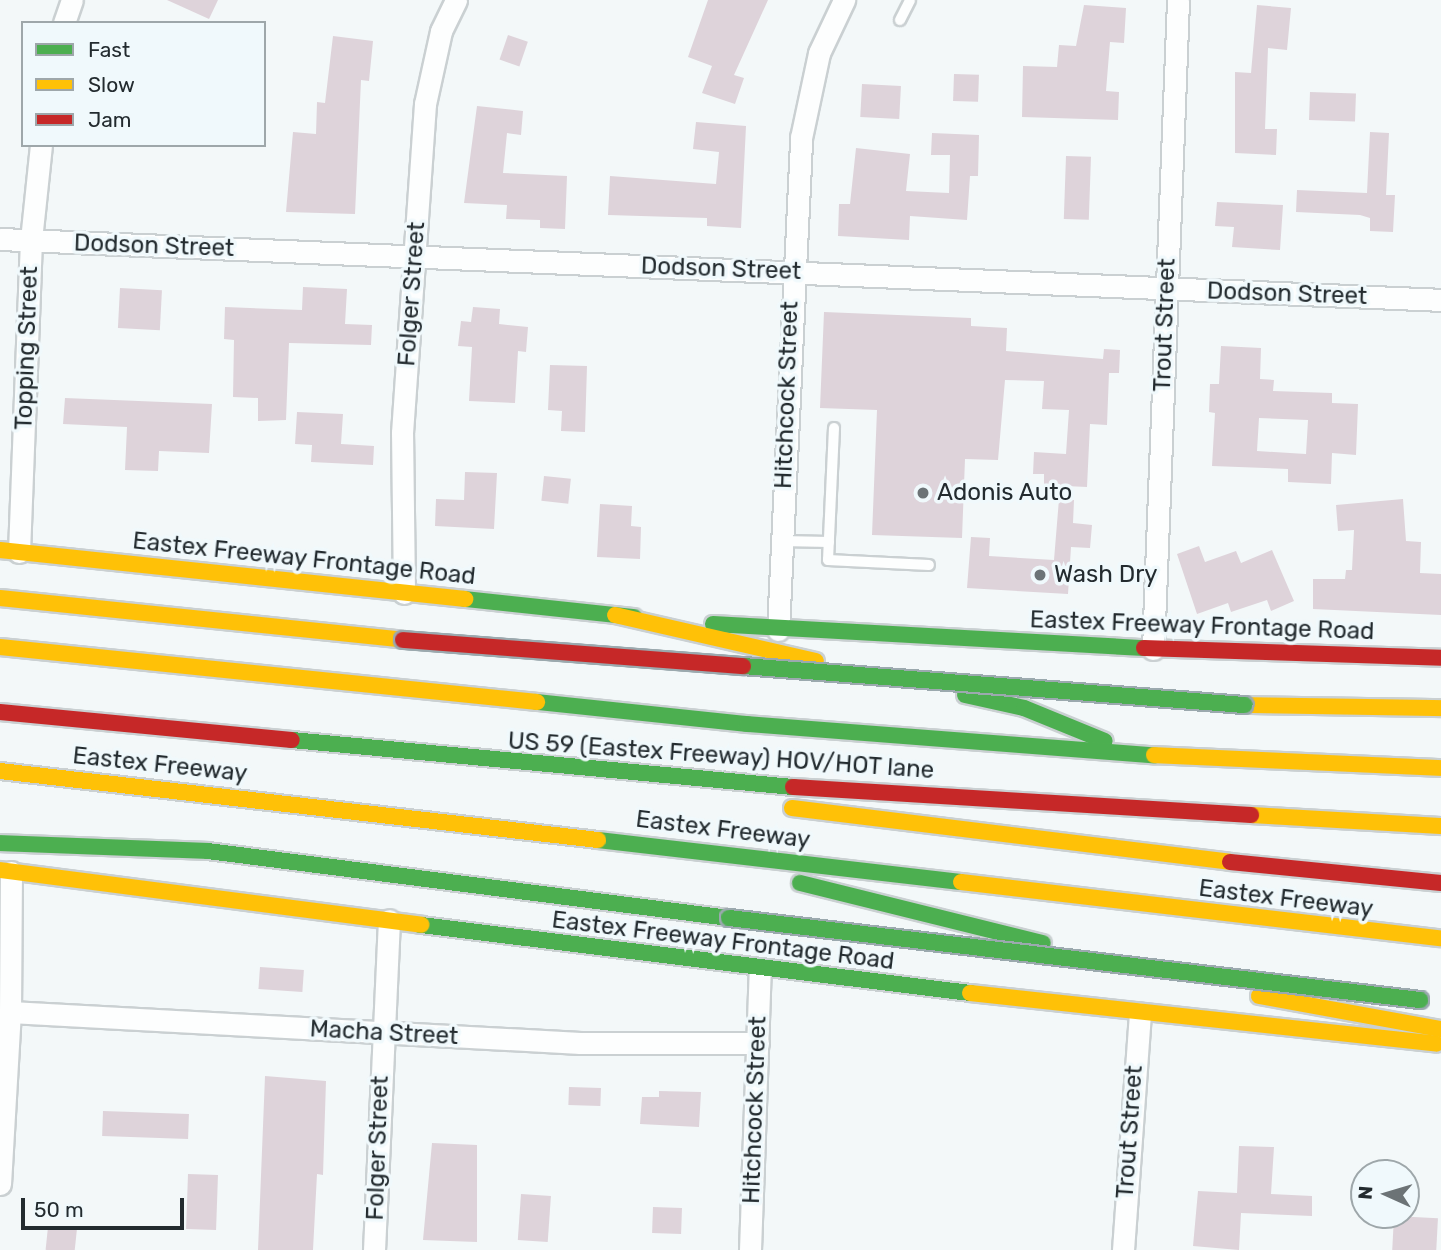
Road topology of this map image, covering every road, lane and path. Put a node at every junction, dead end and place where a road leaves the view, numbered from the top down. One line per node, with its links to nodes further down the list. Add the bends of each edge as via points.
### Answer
1 (72, 0): 7 (street)
2 (456, 0): 11 (street, Folger Street, via 441,31 430,72)
3 (844, 0): 12 (street, Hitchcock Street, via 819,53 810,88)
4 (910, 0): 6 (lane)
5 (1178, 0): 13 (street, Trout Street)
6 (900, 20)
7 (65, 21)
8 (41, 147): 10 (street, Topping Street)
9 (0, 239): 10 (street, Dodson Street)
10 (31, 240): 11 (street, Dodson Street); 18 (street, Topping Street)
11 (414, 256): 12 (street, Dodson Street); 20 (street, Folger Street, via 402,433)
12 (792, 272): 13 (street, Dodson Street); 16 (street, Hitchcock Street)
13 (1166, 289): 14 (street, Dodson Street); 25 (street, Trout Street)
14 (1441, 300)
15 (834, 428): 17 (lane)
16 (782, 541): 17 (lane); 23 (street, Hitchcock Street)
17 (829, 542): 19 (lane, via 828,560)
18 (9, 551): 20 (main road, Eastex Freeway Frontage Road)
19 (929, 565)
20 (404, 593): 22 (main road, Eastex Freeway Frontage Road)
21 (0, 598): 27 (main road, bridge, via 403,640 1244,705)
22 (615, 615): 23 (main road, Eastex Freeway Frontage Road); 29 (main road, via 1024,708)
23 (778, 630): 25 (main road, Eastex Freeway Frontage Road)
24 (0, 647): 29 (main road, via 734,722)
25 (1153, 649): 26 (main road, Eastex Freeway Frontage Road)
26 (1441, 658)
27 (1441, 708)
28 (0, 712): 30 (main road, US 59 (Eastex Freeway) HOV/HOT lane)
29 (1135, 754): 31 (main road)
30 (489, 762): 33 (main road, US 59 (Eastex Freeway) HOV/HOT lane); 34 (main road, Eastex Freeway)
31 (1441, 768)
32 (0, 771): 41 (main road, Eastex Freeway)
33 (762, 785): 37 (main road, US 59 (Eastex Freeway) HOV/HOT lane); 38 (main road)
34 (706, 797)
35 (773, 806): 36 (main road, Eastex Freeway)
36 (826, 813): 39 (main road); 43 (main road, Eastex Freeway, via 1117,851)
37 (1441, 826)
38 (1315, 837)
39 (1207, 841)
40 (0, 843): 47 (main road, bridge, via 208,851 729,918)
41 (647, 844): 45 (main road, Eastex Freeway); 50 (main road, via 1246,994)
42 (5, 871): 44 (main road, Eastex Freeway Frontage Road); 48 (street)
43 (1441, 883)
44 (389, 920): 46 (main road, Eastex Freeway Frontage Road); 51 (street, Folger Street)
45 (1441, 938)
46 (760, 970): 49 (main road, Eastex Freeway Frontage Road); 52 (street, Hitchcock Street)
47 (1441, 1000)
48 (9, 1012): 51 (street, Macha Street); 54 (street)
49 (1140, 1014): 53 (main road, Eastex Freeway Frontage Road); 57 (street, Trout Street)
50 (1441, 1029)
51 (383, 1033): 52 (street, Macha Street, via 580,1043); 55 (street, Folger Street)
52 (758, 1043): 56 (street, Hitchcock Street)
53 (1441, 1044)
54 (0, 1184)
55 (374, 1250)
56 (750, 1250)
57 (1123, 1250)

